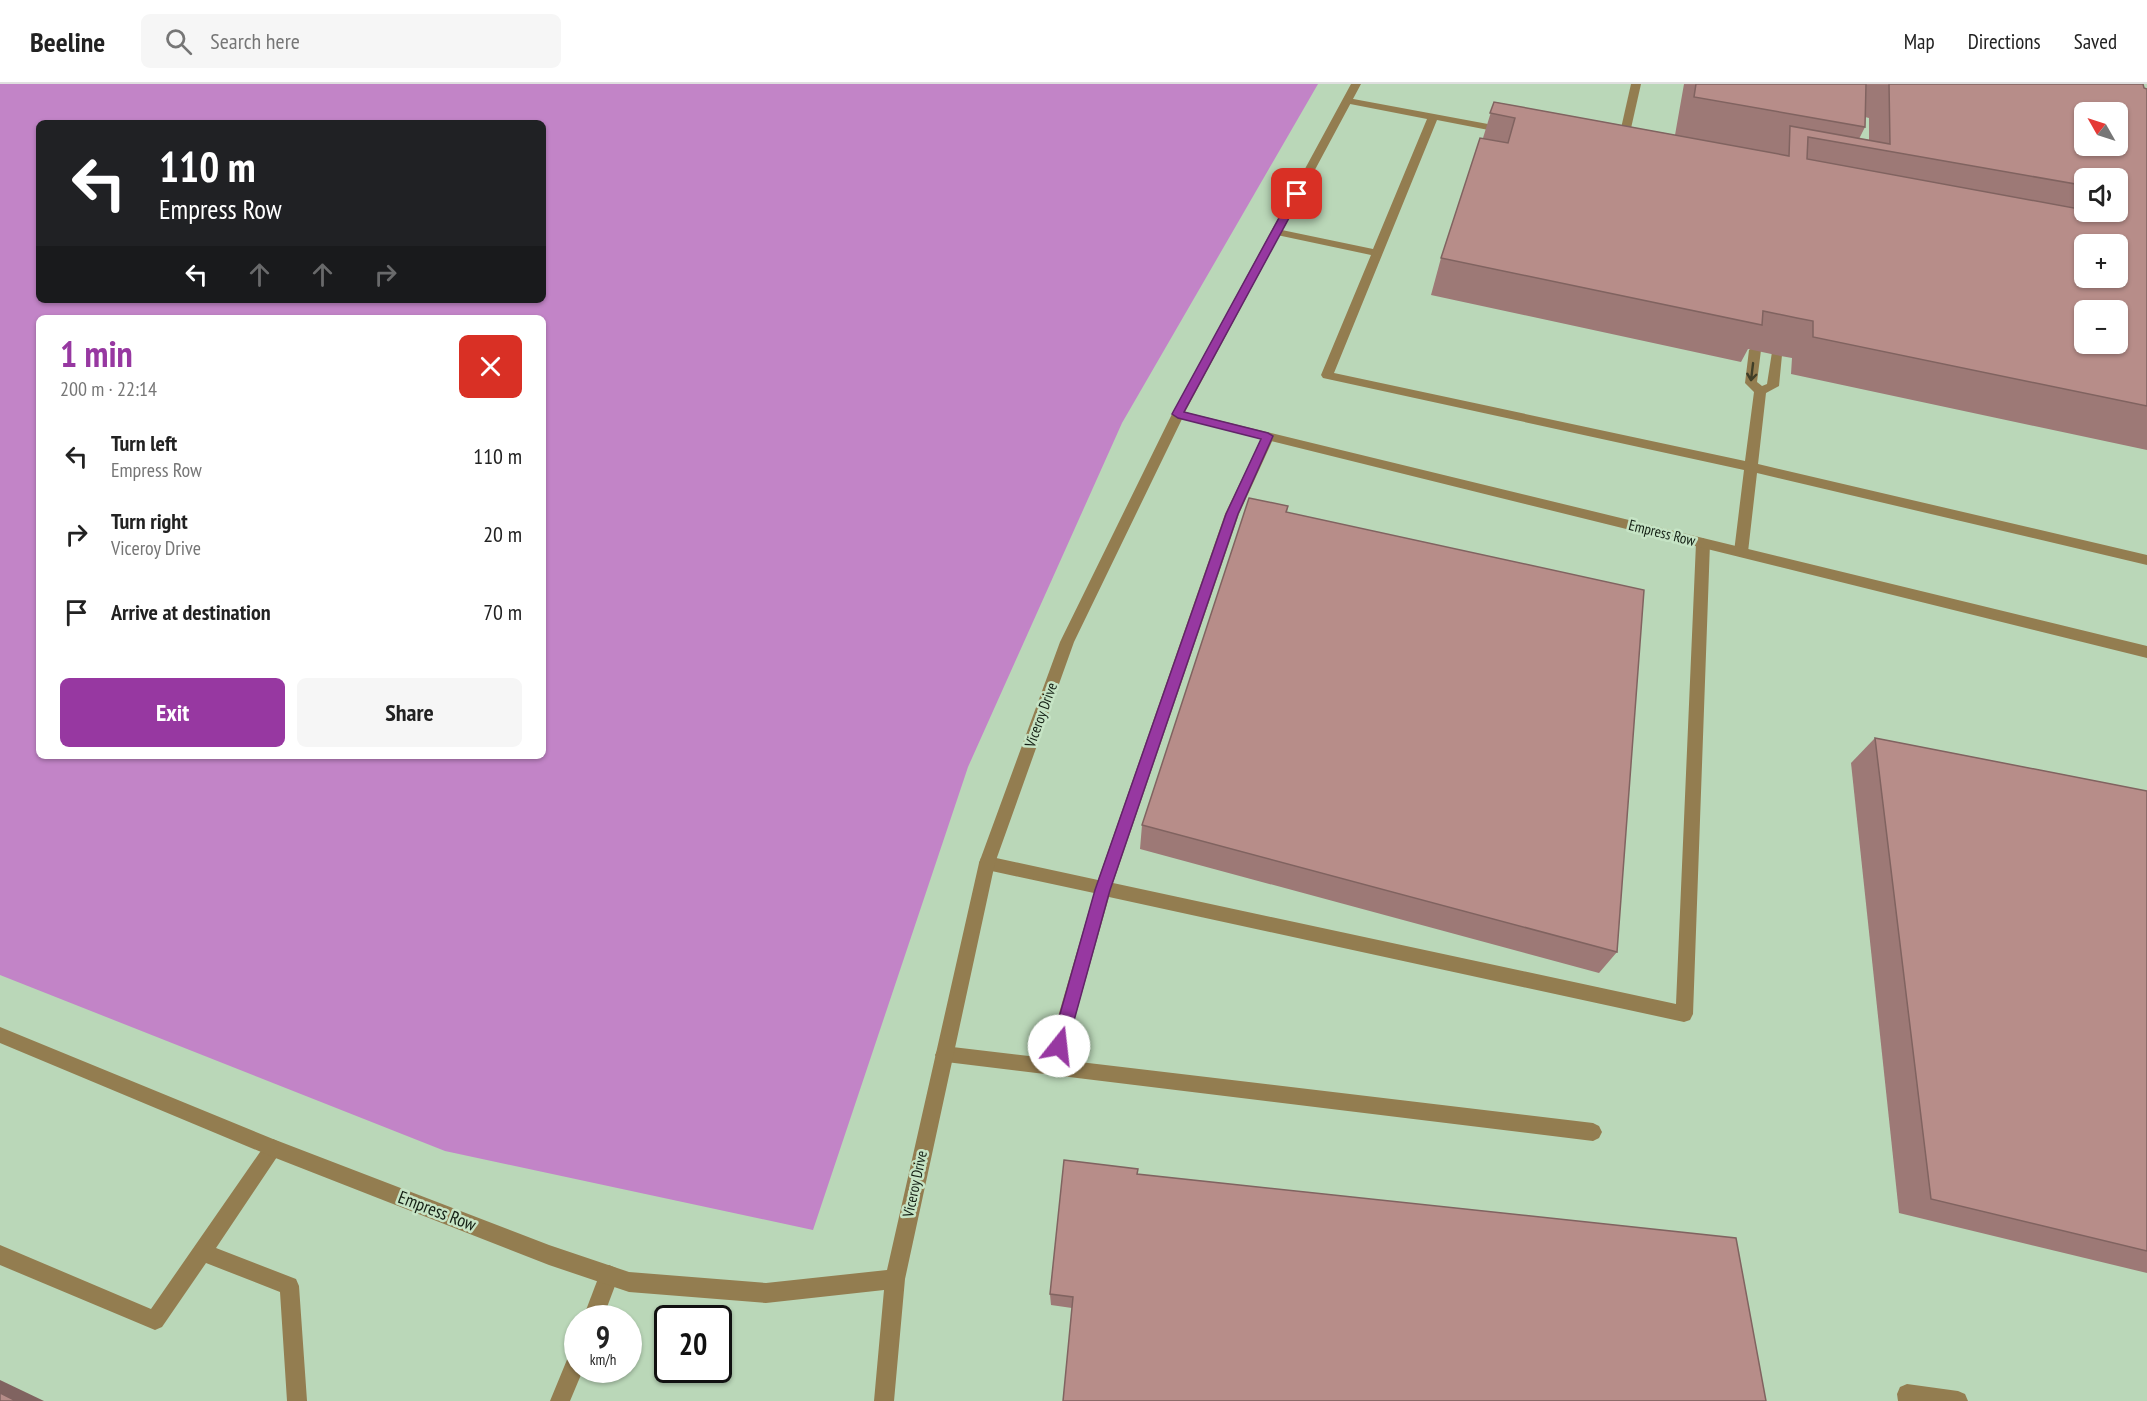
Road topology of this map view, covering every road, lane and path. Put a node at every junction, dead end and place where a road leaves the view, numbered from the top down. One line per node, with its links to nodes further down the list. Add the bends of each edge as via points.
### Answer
1 (1356, 84): 3 (street, Viceroy Drive)
2 (1636, 84): 6 (street, via 1620,153)
3 (1348, 101): 4 (street); 7 (street, Viceroy Drive)
4 (1433, 117): 5 (street); 8 (street)
5 (1518, 133)
6 (1609, 151)
7 (1277, 232): 8 (street); 12 (street, Viceroy Drive)
8 (1378, 253): 14 (street, via 1327,375)
9 (1755, 350): 11 (street, one-way to 11, via 1751,383)
10 (1776, 355): 11 (street, via 1773,386)
11 (1760, 391): 14 (street)
12 (1178, 414): 13 (street, Empress Row); 19 (street, Viceroy Drive, via 1067,642)
13 (1268, 436): 15 (street, Empress Row); 20 (street, via 1232,514)
14 (1750, 466): 16 (street); 17 (street)
15 (1702, 543): 16 (street, Empress Row); 20 (street, via 1684,1014)
16 (1741, 552): 18 (street, Empress Row)
17 (2147, 560)
18 (2147, 652)
19 (987, 863): 20 (street); 22 (street, Viceroy Drive)
20 (1103, 890): 23 (street)
21 (0, 1035): 25 (street, Empress Row)
22 (944, 1055): 23 (street); 29 (street, Viceroy Drive)
23 (1052, 1068): 24 (street)
24 (1593, 1132)
25 (273, 1148): 26 (street); 28 (street, Empress Row)
26 (202, 1251): 27 (street, via 155,1320); 33 (street, via 290,1286)
27 (0, 1255)
28 (609, 1275): 29 (street, Empress Row, via 629,1282 766,1293); 30 (street)
29 (894, 1279): 35 (street, Viceroy Drive)
30 (598, 1305)
31 (567, 1383): 34 (street)
32 (1907, 1397): 36 (street)
33 (297, 1401)
34 (560, 1401)
35 (885, 1401)
36 (1958, 1401)

